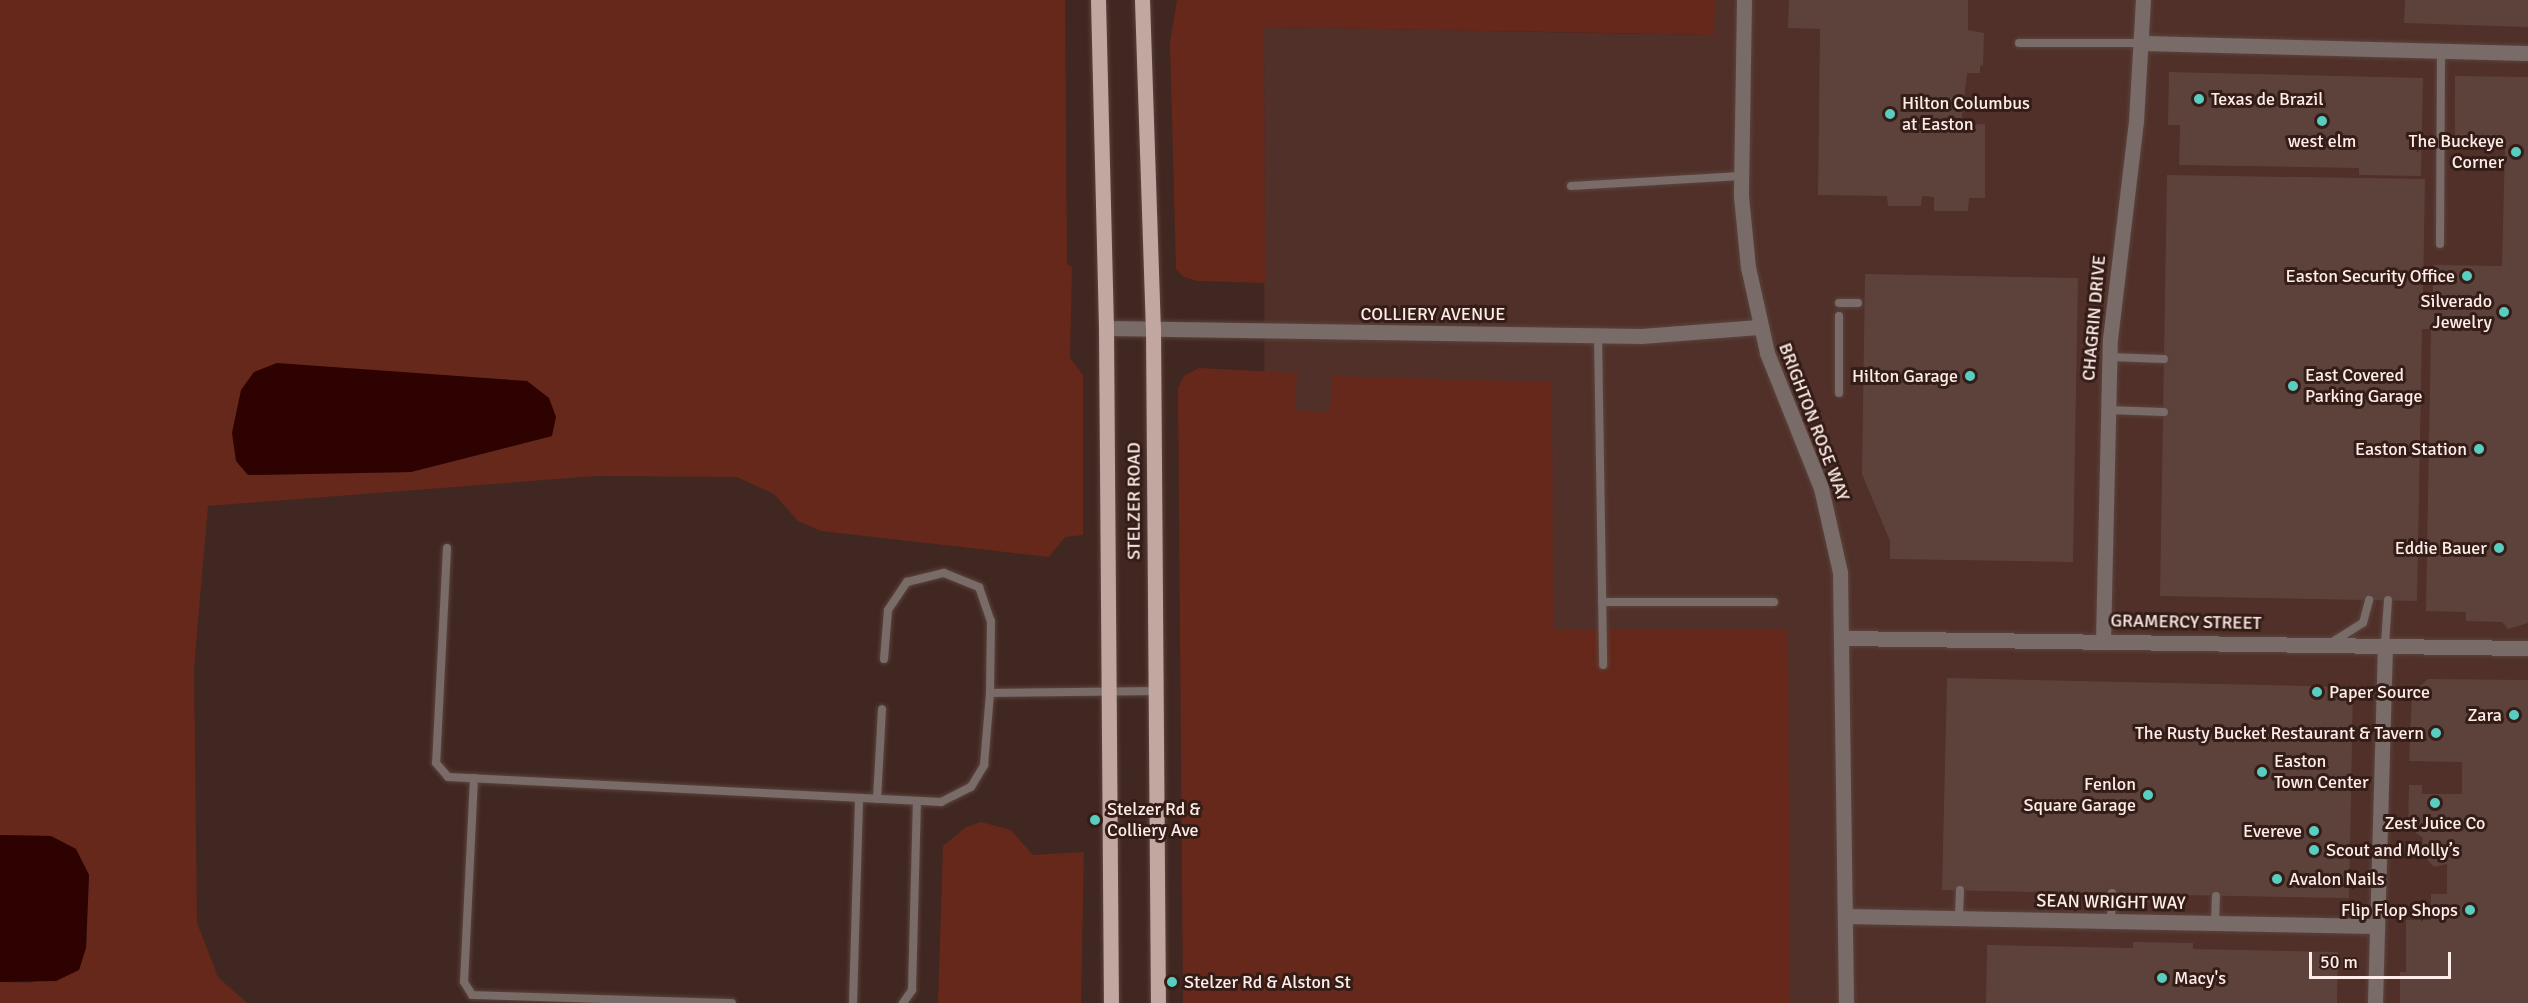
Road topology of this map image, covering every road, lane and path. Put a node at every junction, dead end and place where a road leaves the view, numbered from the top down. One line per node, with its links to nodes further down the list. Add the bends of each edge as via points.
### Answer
1 (1098, 0): 16 (main road, STELZER ROAD)
2 (1142, 0): 17 (main road, STELZER ROAD)
3 (1744, 0): 9 (street, BRIGHTON ROSE WAY)
4 (2143, 0): 6 (street, CHAGRIN DRIVE)
5 (2019, 43): 6 (lane)
6 (2142, 44): 7 (street); 19 (street, CHAGRIN DRIVE)
7 (2441, 51): 8 (street); 11 (lane)
8 (2528, 53)
9 (1741, 176): 10 (lane); 15 (street, BRIGHTON ROSE WAY, via 1744,244)
10 (1571, 186)
11 (2440, 244)
12 (1839, 303): 13 (lane)
13 (1858, 303)
14 (1839, 316): 21 (lane)
15 (1759, 327): 18 (street, COLLIERY AVENUE); 29 (street, BRIGHTON ROSE WAY, via 1827,509 1840,572)
16 (1106, 328): 17 (street, COLLIERY AVENUE); 37 (main road, STELZER ROAD)
17 (1153, 328): 18 (street, COLLIERY AVENUE); 36 (main road, STELZER ROAD)
18 (1598, 335): 27 (lane)
19 (2109, 357): 20 (lane); 22 (street, CHAGRIN DRIVE)
20 (2164, 359)
21 (1839, 393)
22 (2108, 410): 23 (lane); 30 (street, CHAGRIN DRIVE)
23 (2164, 412)
24 (447, 548): 40 (lane, via 436,763 448,777)
25 (2369, 600): 31 (lane, via 2363,623)
26 (2388, 600): 32 (lane)
27 (1602, 602): 28 (lane); 35 (lane)
28 (1774, 602)
29 (1843, 638): 30 (street, GRAMERCY STREET); 47 (street, BRIGHTON ROSE WAY)
30 (2103, 641): 31 (street, GRAMERCY STREET)
31 (2330, 643): 32 (street, GRAMERCY STREET)
32 (2385, 644): 33 (street, GRAMERCY STREET); 51 (street)
33 (2528, 648)
34 (884, 659): 38 (lane, via 888,610 907,582 944,573 979,587 991,621)
35 (1603, 665)
36 (1154, 691): 37 (lane); 56 (main road, STELZER ROAD)
37 (1107, 692): 38 (lane); 55 (main road, STELZER ROAD)
38 (990, 693): 43 (lane, via 984,765 970,787 941,802)
39 (882, 709): 42 (lane)
40 (474, 778): 41 (lane); 52 (lane, via 464,982 472,994)
41 (859, 798): 42 (lane); 53 (lane)
42 (877, 799): 43 (lane)
43 (917, 801): 54 (lane, via 912,990)
44 (1960, 890): 48 (lane)
45 (2112, 893): 49 (lane)
46 (2216, 896): 50 (lane)
47 (1845, 916): 48 (street, SEAN WRIGHT WAY); 57 (street, BRIGHTON ROSE WAY)
48 (1959, 917): 49 (street, SEAN WRIGHT WAY)
49 (2111, 921): 50 (street, SEAN WRIGHT WAY)
50 (2215, 923): 51 (street, SEAN WRIGHT WAY)
51 (2377, 926): 58 (street)
52 (732, 1003)
53 (853, 1003)
54 (903, 1003)
55 (1111, 1003)
56 (1158, 1003)
57 (1846, 1003)
58 (2376, 1003)

